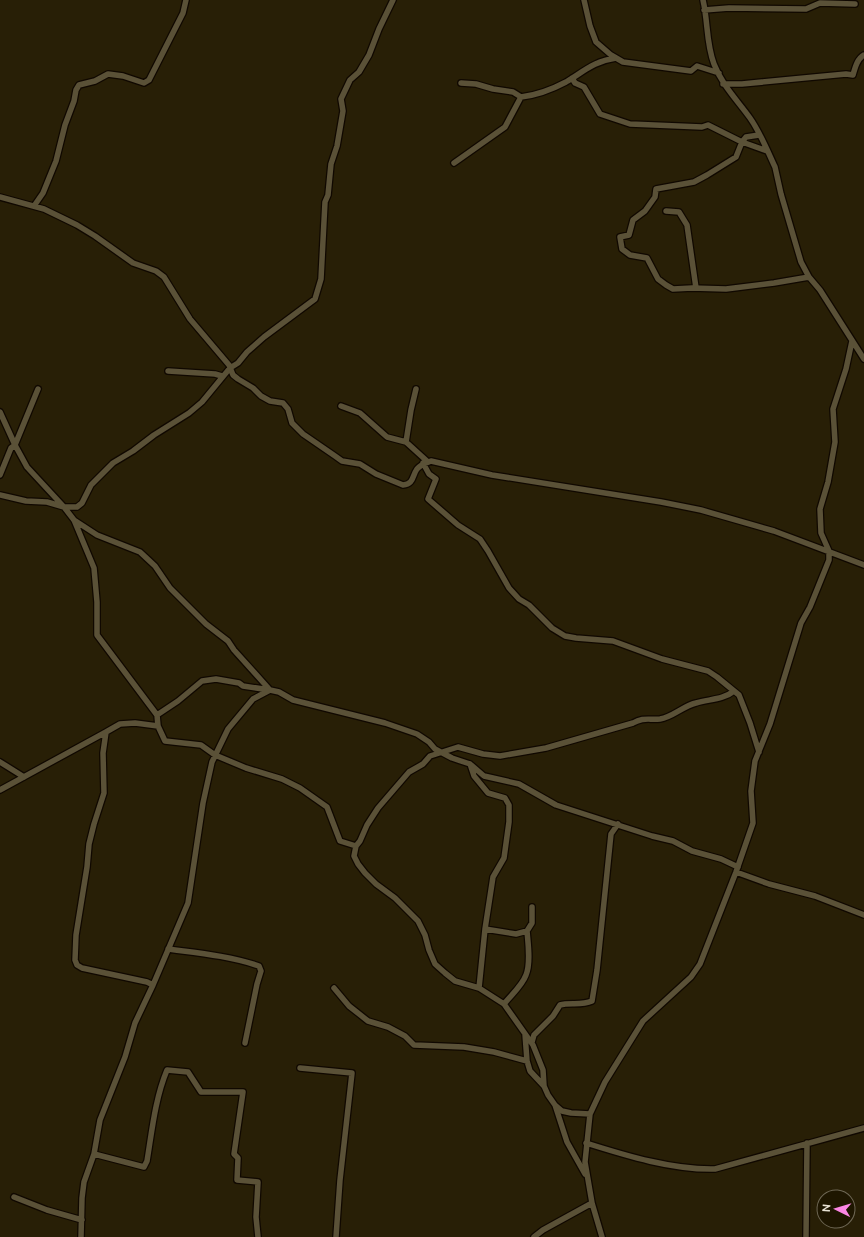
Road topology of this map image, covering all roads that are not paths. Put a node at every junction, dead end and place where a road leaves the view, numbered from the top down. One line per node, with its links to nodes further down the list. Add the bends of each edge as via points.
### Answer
1 (186, 0): 19 (street, via 183,13 150,80 144,83 108,74 79,85 56,161 43,193)
2 (393, 0): 25 (street, via 369,55 359,72 350,80 340,99 343,111 331,164 328,195 324,202 321,279 315,299 264,337 238,364)
3 (584, 0): 8 (street, via 596,42)
4 (704, 1): 6 (street)
5 (855, 4): 6 (street, via 820,3 806,9)
6 (704, 10): 9 (street, via 708,41)
7 (864, 55): 12 (street, via 857,63 853,75)
8 (616, 58): 9 (street, via 623,62 691,71 697,66); 10 (street, via 596,63)
9 (719, 73): 12 (street)
10 (572, 78): 13 (street, via 545,92); 15 (street, via 584,88 600,114 630,124 697,127 708,125)
11 (461, 83): 13 (street, via 513,92)
12 (723, 84): 14 (street, via 751,119)
13 (521, 97): 17 (street, via 505,127)
14 (759, 135): 15 (street, via 746,137); 16 (street)
15 (742, 142): 16 (street); 22 (street, via 736,157 694,182 656,189 655,197 645,211 633,220 629,235 620,237 622,249 630,255 647,258 655,274 666,285 673,289)
16 (767, 151): 21 (street, via 775,167 795,244)
17 (454, 163)
18 (0, 197): 19 (street)
19 (34, 206): 25 (street, via 77,225 133,263 164,277 190,319)
20 (666, 211): 22 (street, via 678,212 687,225)
21 (809, 277): 22 (street, via 726,289); 23 (street)
22 (696, 288)
23 (852, 341): 24 (street); 39 (street, via 833,409 835,442 827,487 820,509 821,533)
24 (864, 358)
25 (230, 368): 27 (street); 34 (street, via 233,375 261,396 270,401 283,403 292,422 303,434 342,461 360,464 403,485 408,485 417,469)
26 (168, 371): 27 (street)
27 (222, 376): 37 (street, via 202,402 189,413 113,463 91,485 82,504 77,507)
28 (38, 389): 33 (street)
29 (416, 389): 32 (street)
30 (341, 406): 32 (street, via 360,413 387,437)
31 (0, 412): 33 (street)
32 (406, 442): 34 (street)
33 (15, 445): 35 (street, via 11,448); 37 (street, via 28,467)
34 (426, 463): 39 (street, via 431,461 492,475 701,510 774,531); 42 (street, via 429,474 436,479 428,499 458,525 480,539 509,588 552,628 565,636 613,641 662,659 708,670)
35 (0, 474)
36 (0, 495): 37 (street)
37 (64, 507): 38 (street)
38 (74, 520): 41 (street, via 98,535 140,552 155,566 170,588 206,624 228,641); 43 (street, via 94,568 97,635)
39 (829, 551): 40 (street); 47 (street, via 810,607 801,623)
40 (864, 565)
41 (270, 690): 43 (street, via 223,680 202,681); 46 (street, via 293,700 417,734); 48 (street, via 253,699 244,709 228,729)
42 (734, 691): 46 (street, via 719,699 694,703 659,719 640,719 546,748 500,756 458,747); 47 (street, via 739,695)
43 (157, 715): 44 (street)
44 (158, 726): 45 (street, via 120,724); 48 (street, via 165,741 201,745)
45 (106, 732): 51 (street); 61 (street, via 103,753 104,793 89,844 76,935 75,960 82,968)
46 (442, 752): 50 (street); 54 (street, via 430,756 423,764 409,772 378,808)
47 (759, 752): 55 (street, via 755,761 751,791 752,823)
48 (215, 755): 54 (street, via 300,788 327,807 340,841); 60 (street, via 203,803 188,903)
49 (0, 762): 51 (street)
50 (470, 764): 53 (street, via 484,776 519,784 556,805); 58 (street, via 474,776 488,793 505,798 509,805 504,858 493,876)
51 (24, 777): 52 (street)
52 (0, 790)
53 (618, 824): 55 (street, via 721,859); 66 (street, via 611,834 592,1001 586,1004 560,1005 554,1016 534,1035)
54 (356, 846): 63 (street, via 354,856 358,864 418,921 435,964 455,981)
55 (737, 869): 57 (street, via 769,884 815,896); 72 (street, via 700,964 691,977 643,1021 605,1082)
56 (532, 907): 59 (street, via 532,923)
57 (864, 915)
58 (485, 929): 59 (street, via 516,934); 63 (street)
59 (527, 931): 64 (street, via 527,974)
60 (168, 949): 61 (street); 67 (street, via 213,955 259,966 261,971)
61 (153, 985): 76 (street, via 135,1024 100,1120)
62 (334, 988): 68 (street, via 349,1006 368,1021 388,1027 405,1036 414,1045 494,1052)
63 (479, 988): 64 (street)
64 (504, 1004): 65 (street)
65 (525, 1033): 66 (street); 68 (street)
66 (532, 1042): 70 (street, via 543,1070)
67 (245, 1043)
68 (527, 1061): 70 (street, via 530,1071)
69 (300, 1068): 83 (street, via 352,1073)
70 (544, 1086): 71 (street)
71 (555, 1105): 72 (street, via 562,1111); 77 (street, via 567,1142)
72 (590, 1114): 74 (street)
73 (864, 1128): 75 (street)
74 (586, 1143): 75 (street, via 631,1156 706,1169 715,1169); 77 (street)
75 (807, 1143): 86 (street)
76 (94, 1154): 80 (street, via 84,1182); 82 (street, via 144,1167 167,1070 188,1072 201,1092 243,1092 234,1154 238,1158 237,1180 258,1182)
77 (587, 1178): 79 (street)
78 (14, 1197): 80 (street)
79 (592, 1203): 84 (street); 85 (street)
80 (82, 1220): 81 (street)
81 (81, 1237)
82 (258, 1237)
83 (336, 1237)
84 (534, 1237)
85 (602, 1237)
86 (806, 1237)

